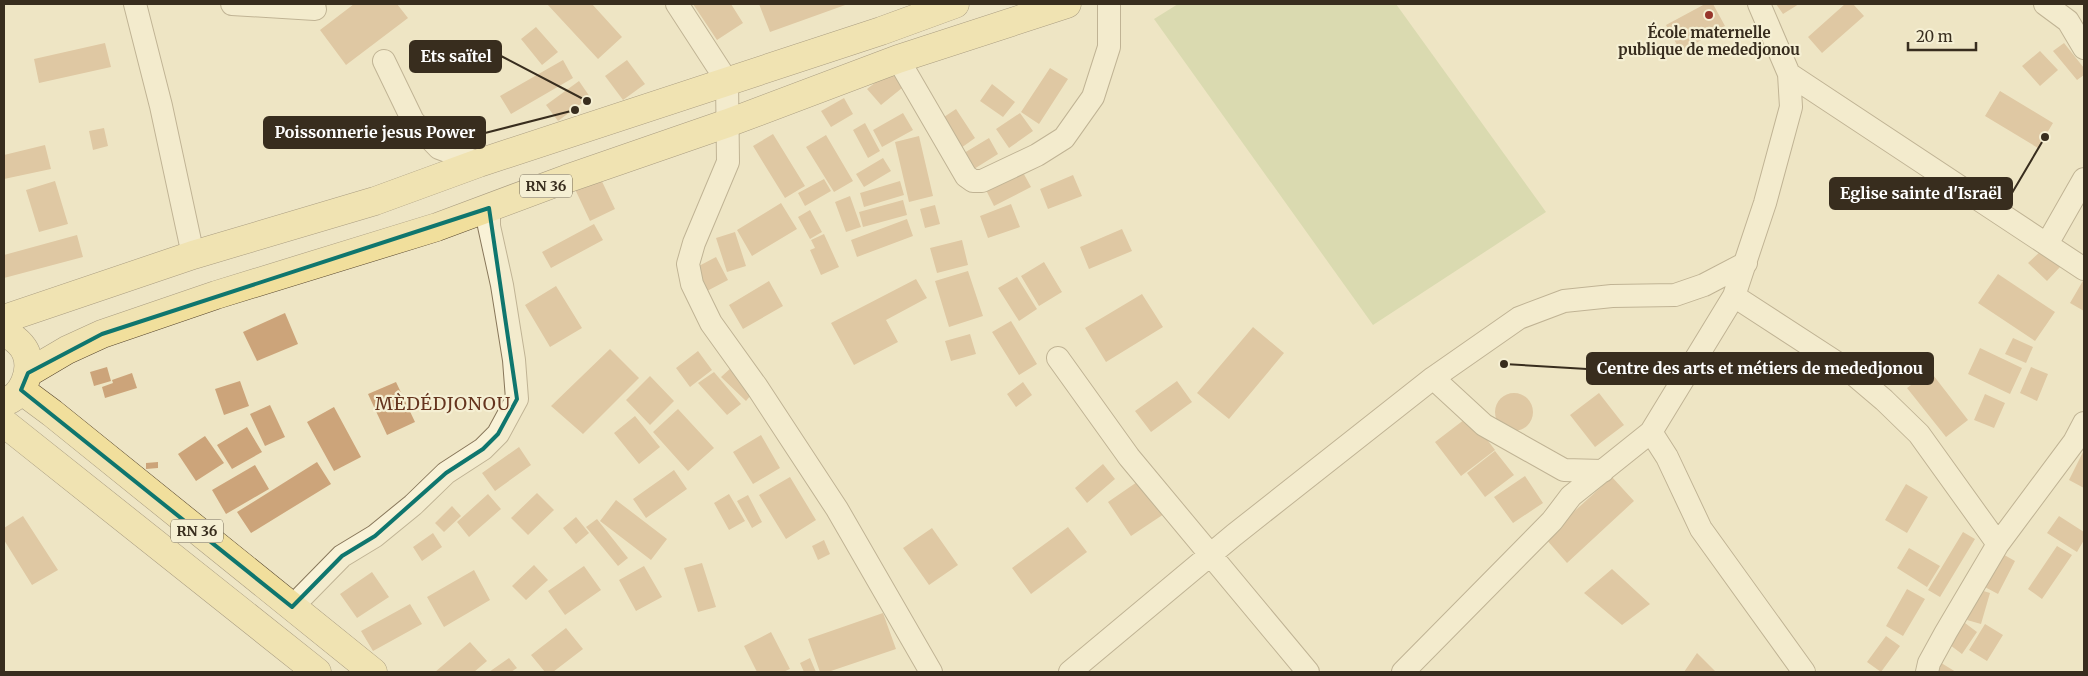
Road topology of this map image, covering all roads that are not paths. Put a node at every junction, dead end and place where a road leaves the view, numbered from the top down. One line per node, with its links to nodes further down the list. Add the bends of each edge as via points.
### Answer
1 (135, 4): 21 (street)
2 (232, 4): 9 (street)
3 (678, 4): 15 (street)
4 (955, 4): 15 (main road)
5 (1067, 4): 12 (main road, RN 36)
6 (1109, 4): 12 (street, via 1109,47 1093,97 1064,138 1037,155 982,181 973,181 966,176)
7 (1759, 4): 14 (street)
8 (2045, 4): 11 (street, via 2068,21)
9 (281, 6): 10 (street)
10 (315, 10)
11 (2084, 48)
12 (898, 59): 16 (main road, RN 36)
13 (384, 61): 17 (street, via 413,121 439,148)
14 (1789, 74): 20 (street); 22 (street, via 1791,107)
15 (727, 81): 16 (street); 17 (main road)
16 (728, 123): 19 (main road, RN 36); 39 (street, via 728,162 688,264 692,284 711,323 758,387 837,509)
17 (479, 163): 21 (main road, via 375,201)
18 (2084, 179): 20 (street)
19 (488, 208): 29 (main road, RN 36, via 437,227 216,294 102,334 68,350); 36 (street, via 514,360 517,399 498,434 483,449 446,473 375,536 342,556)
20 (2047, 244): 23 (street)
21 (193, 255): 25 (main road)
22 (1746, 263): 24 (street); 28 (street, via 1704,285 1674,295 1564,301 1518,318)
23 (2084, 269)
24 (1734, 296): 32 (street); 34 (street, via 1851,372 1884,400 1919,434)
25 (4, 319)
26 (4, 332): 29 (main road, via 15,338 26,354)
27 (1058, 358): 35 (street, via 1129,457)
28 (1434, 378): 33 (street, via 1484,425 1564,470); 35 (street)
29 (18, 388): 36 (main road, RN 36)
30 (4, 423): 37 (main road, RN 36)
31 (2084, 424): 34 (street)
32 (1651, 432): 33 (street); 43 (street, via 1667,457 1701,529)
33 (1603, 471): 42 (street, via 1571,496 1552,521)
34 (1998, 544): 44 (street, via 1946,632)
35 (1210, 556): 40 (street); 41 (street)
36 (292, 607): 38 (main road, RN 36)
37 (317, 672)
38 (373, 672)
39 (931, 672)
40 (1070, 672)
41 (1308, 672)
42 (1403, 672)
43 (1804, 672)
44 (1927, 672)

